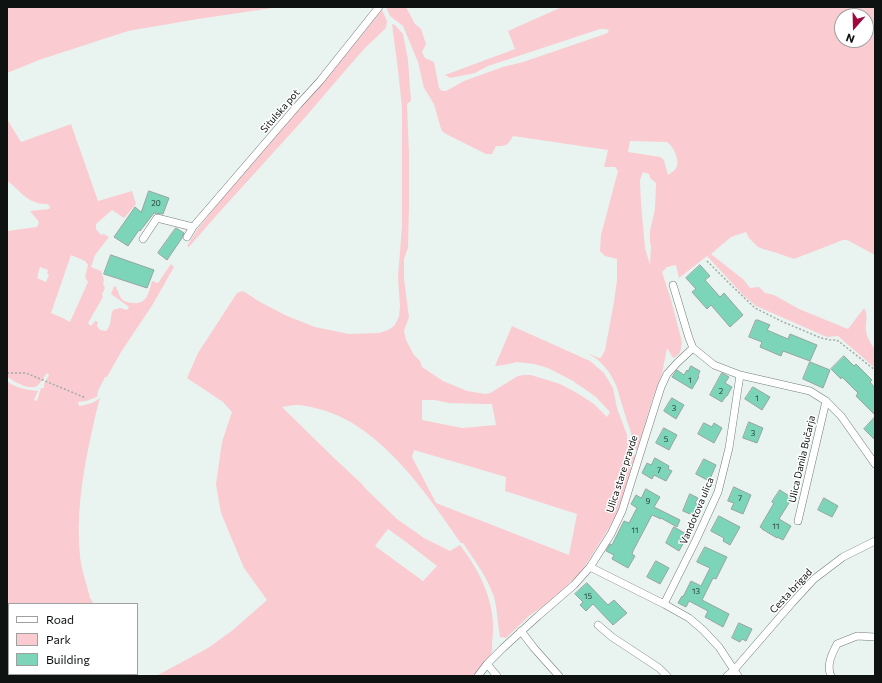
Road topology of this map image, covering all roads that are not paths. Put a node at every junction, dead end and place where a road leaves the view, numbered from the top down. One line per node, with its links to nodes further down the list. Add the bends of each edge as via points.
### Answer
1 (379, 7): 2 (street, Situlska pot, via 320,81)
2 (193, 227): 3 (street, Situlska pot); 4 (street, via 157,218)
3 (187, 236)
4 (143, 238)
5 (673, 285): 6 (street)
6 (693, 348): 7 (street, via 714,365); 12 (street, Ulica stare pravde, via 668,374 661,387 622,511)
7 (740, 375): 8 (street, via 810,391); 13 (street, Vandotova ulica, via 729,448 718,492)
8 (826, 401): 9 (street, via 841,416); 10 (street, Ulica Danila Bučarja)
9 (875, 464)
10 (798, 521)
11 (875, 541): 18 (street, Cesta brigad, via 843,557 814,579)
12 (590, 567): 13 (street); 15 (street, Ulica stare pravde, via 574,585)
13 (664, 604): 18 (street, via 703,630 719,647)
14 (598, 625): 22 (street)
15 (521, 631): 17 (street, Ulica stare pravde); 21 (street)
16 (875, 637): 24 (street, via 857,636 837,644 830,657)
17 (487, 664): 19 (street, Ulica stare pravde); 20 (street)
18 (736, 673): 23 (street, Cesta brigad)
19 (478, 676)
20 (497, 676)
21 (559, 676)
22 (667, 676)
23 (727, 676)
24 (831, 676)

